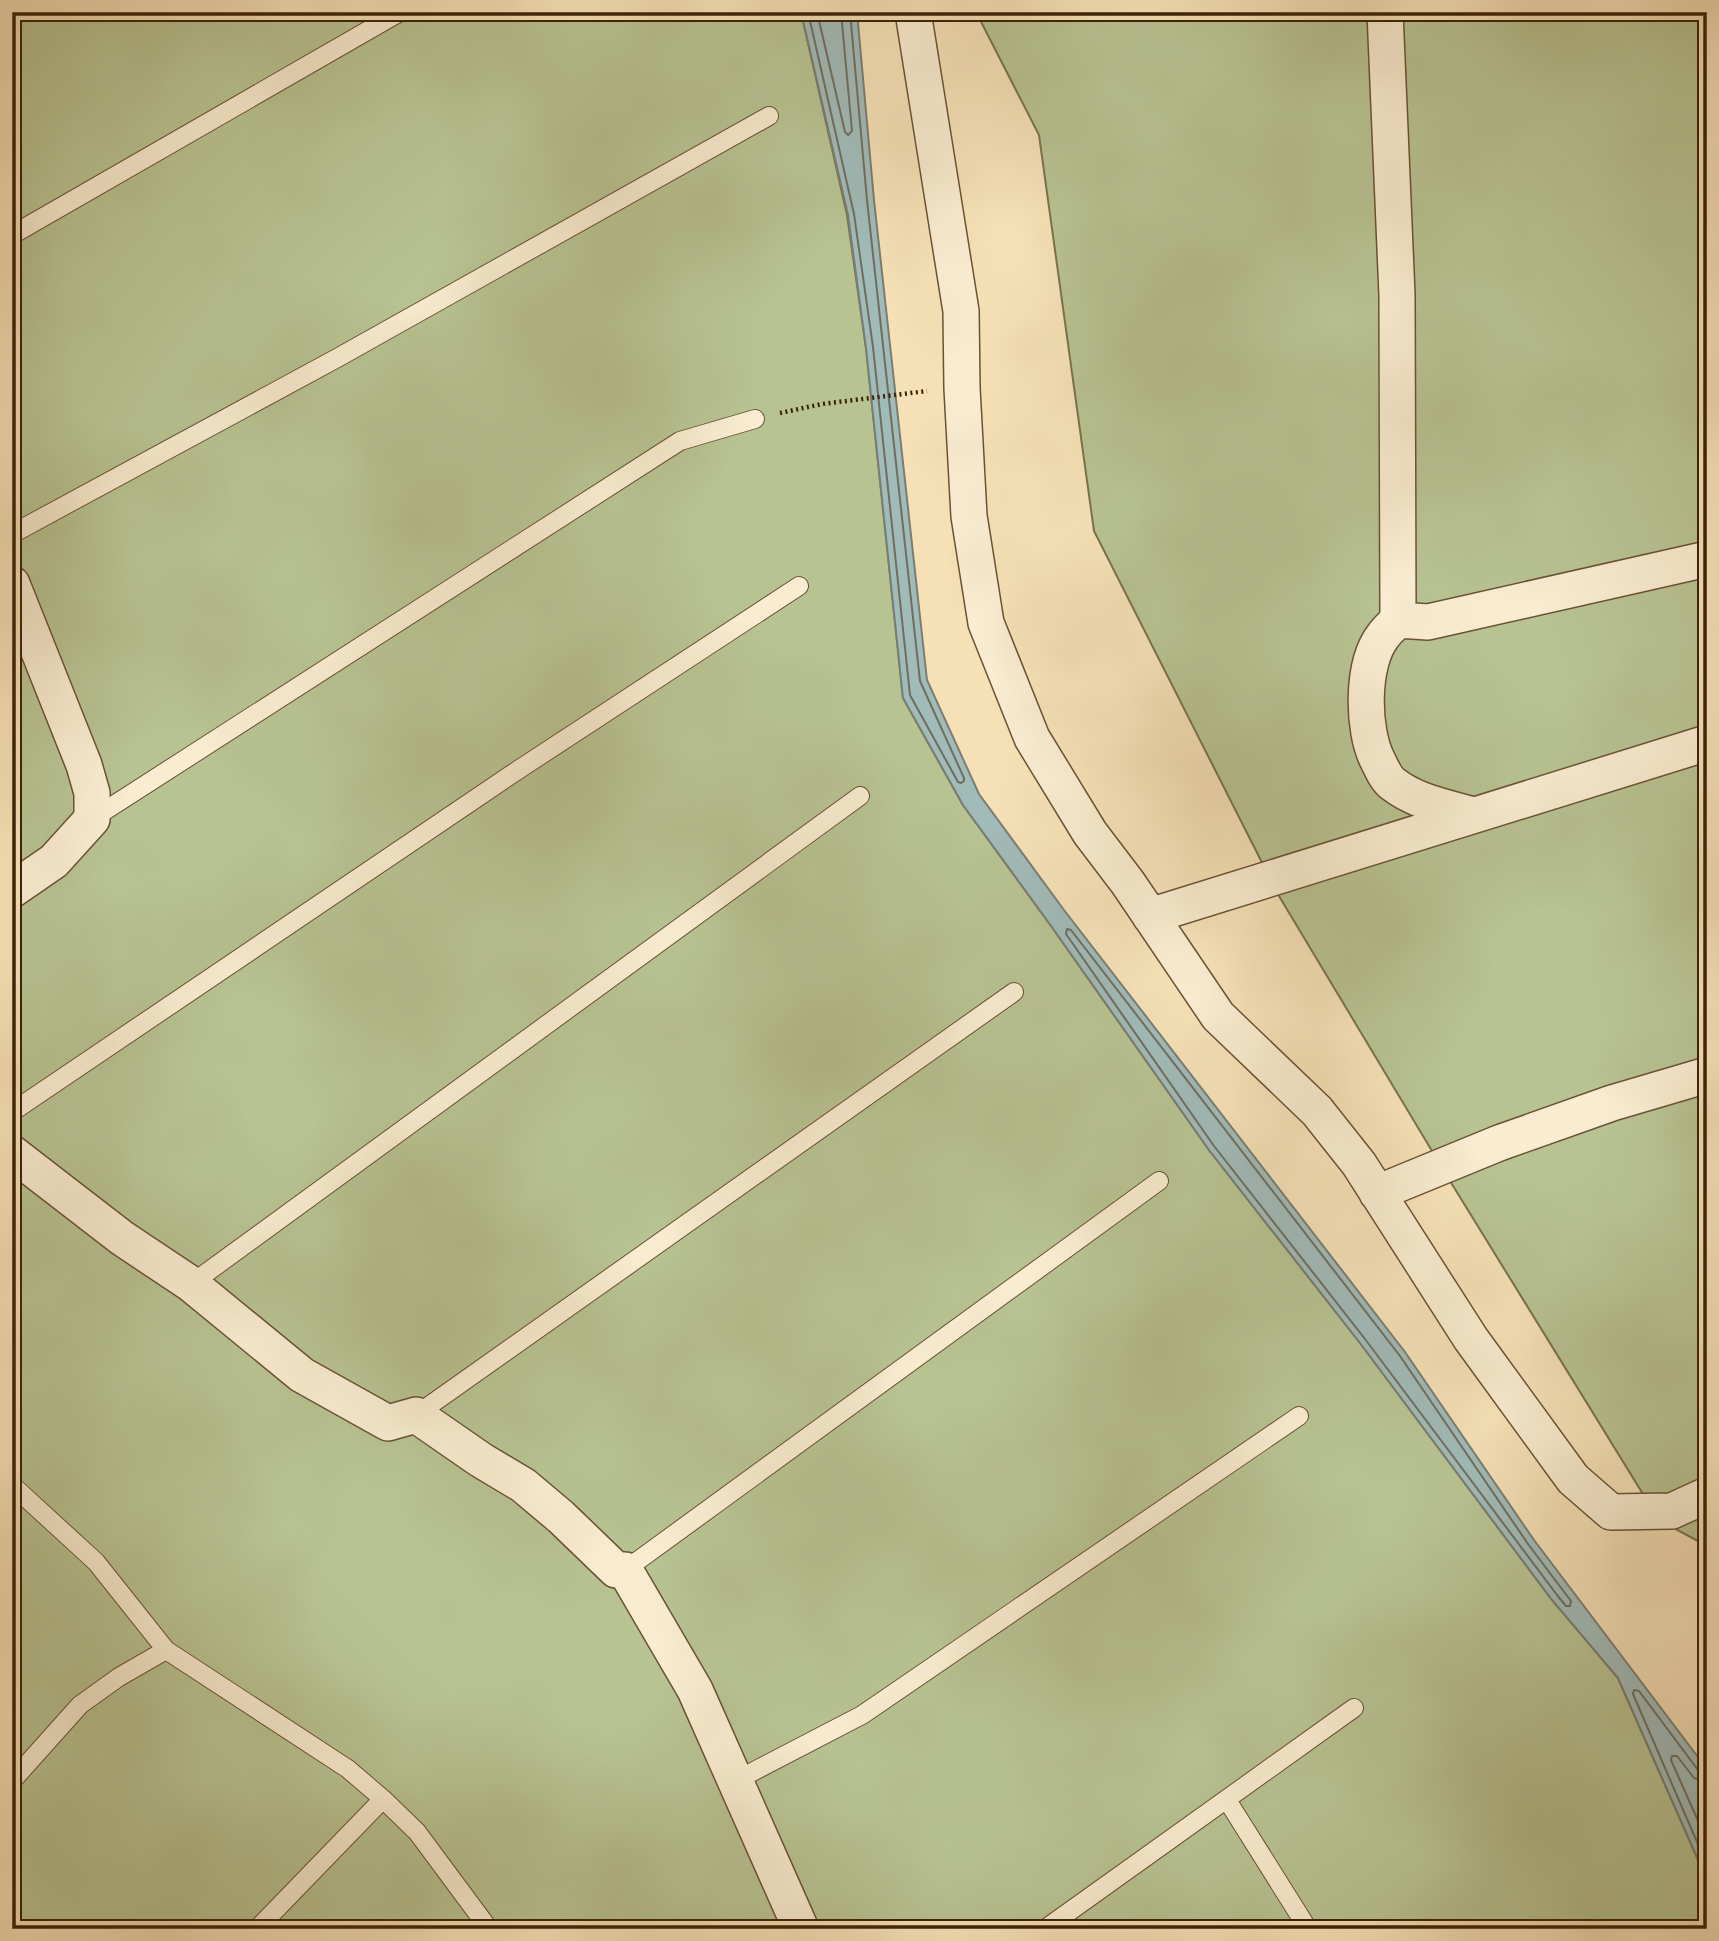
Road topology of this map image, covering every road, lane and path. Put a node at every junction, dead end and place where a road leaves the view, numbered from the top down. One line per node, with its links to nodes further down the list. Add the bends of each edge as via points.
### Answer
1 (400, 12): 5 (lane)
2 (913, 12): 18 (street, via 961,311 970,516 986,623 1032,738 1090,833)
3 (1385, 12): 12 (street, via 1397,295)
4 (769, 116): 8 (lane)
5 (12, 236)
6 (931, 390): 7 (path, via 822,404)
7 (755, 419): 16 (lane, via 680,441)
8 (12, 534)
9 (1707, 559): 12 (street, via 1428,622)
10 (12, 584): 16 (street, via 84,765 92,793)
11 (799, 586): 21 (lane)
12 (1398, 620): 15 (street, via 1382,637 1373,657 1366,693 1366,722 1374,753 1390,782 1417,799)
13 (1707, 743): 15 (street)
14 (860, 796): 25 (lane)
15 (1473, 815): 18 (street)
16 (92, 819): 17 (street, via 54,861)
17 (12, 890)
18 (1150, 916): 24 (street, via 1218,1016 1317,1111)
19 (1014, 992): 26 (lane)
20 (1707, 1075): 24 (street, via 1524,1134)
21 (12, 1112)
22 (12, 1153): 25 (street, via 122,1238)
23 (1160, 1181): 30 (lane)
24 (1377, 1192): 29 (street, via 1471,1339 1573,1479 1611,1512 1672,1511)
25 (191, 1283): 26 (street, via 313,1381 388,1423)
26 (416, 1415): 30 (street, via 523,1485 616,1570)
27 (1299, 1416): 34 (lane, via 862,1714)
28 (12, 1485): 31 (lane, via 96,1562)
29 (1707, 1495)
30 (625, 1570): 34 (street, via 695,1690)
31 (166, 1650): 33 (lane, via 80,1705); 35 (lane, via 348,1769)
32 (1354, 1708): 36 (lane)
33 (12, 1781)
34 (735, 1781): 39 (street)
35 (383, 1799): 37 (lane); 38 (lane, via 416,1832)
36 (1227, 1800): 40 (lane); 41 (lane)
37 (257, 1929)
38 (489, 1929)
39 (801, 1929)
40 (1045, 1929)
41 (1308, 1929)

